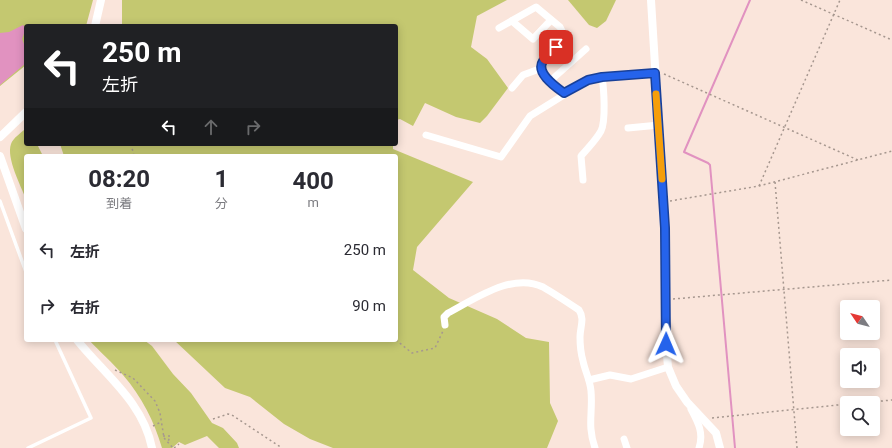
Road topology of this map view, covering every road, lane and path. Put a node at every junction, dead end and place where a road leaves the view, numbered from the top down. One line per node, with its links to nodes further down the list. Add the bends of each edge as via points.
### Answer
1 (101, 0): 8 (street)
2 (651, 0): 13 (street)
3 (801, 0): 5 (path)
4 (840, 0): 5 (path)
5 (834, 15): 10 (path); 21 (path)
6 (550, 20): 7 (street, via 536,7); 7 (street, via 533,39); 12 (street, via 560,27 565,37 543,60)
7 (512, 21): 9 (street)
8 (95, 24)
9 (499, 28)
10 (892, 40)
11 (586, 49): 15 (street)
12 (542, 68): 15 (street); 16 (street, via 523,75)
13 (655, 72): 14 (street); 19 (street); 21 (path)
14 (602, 77): 17 (street, via 588,80); 27 (street, via 603,125 601,132 581,156)
15 (550, 82): 17 (street)
16 (512, 88)
17 (564, 93): 22 (street, via 530,116 501,157)
18 (24, 114): 23 (street)
19 (659, 125): 20 (street); 31 (street)
20 (628, 128)
21 (784, 128): 26 (path); 29 (path)
22 (426, 135)
23 (0, 137)
24 (892, 151): 26 (path)
25 (0, 156): 32 (street)
26 (858, 160): 28 (path)
27 (584, 180)
28 (775, 182): 29 (path); 35 (path)
29 (759, 186): 31 (path)
30 (0, 200): 33 (lane)
31 (664, 202): 36 (street)
32 (24, 223)
33 (24, 266)
34 (892, 280): 35 (path)
35 (783, 290): 36 (path); 48 (path)
36 (667, 300): 41 (street)
37 (445, 325): 40 (path, via 435,348 412,353); 43 (street, via 444,317 448,313 506,284 518,282 542,286 582,314 580,336 583,361)
38 (56, 342): 57 (lane, via 92,418)
39 (79, 342): 58 (street, via 125,391 141,417)
40 (398, 342)
41 (668, 367): 43 (street, via 631,379 610,375); 47 (street, via 676,386)
42 (115, 370): 51 (path, via 130,375 152,398 158,405)
43 (589, 380): 61 (street, via 590,421)
44 (892, 400): 45 (path)
45 (880, 401)
46 (840, 405): 48 (path)
47 (690, 406): 50 (street); 63 (street, via 702,437)
48 (793, 410): 50 (path); 65 (path)
49 (213, 419): 60 (path, via 232,415)
50 (703, 419): 64 (street, via 716,433)
51 (161, 422): 52 (path); 53 (path)
52 (153, 426)
53 (163, 436): 55 (path); 55 (path, via 170,436)
54 (624, 439): 62 (street)
55 (168, 442): 59 (path)
56 (179, 444): 59 (path)
57 (28, 448)
58 (152, 448)
59 (174, 448)
60 (282, 448)
61 (596, 448)
62 (627, 448)
63 (699, 448)
64 (720, 448)
65 (797, 448)

